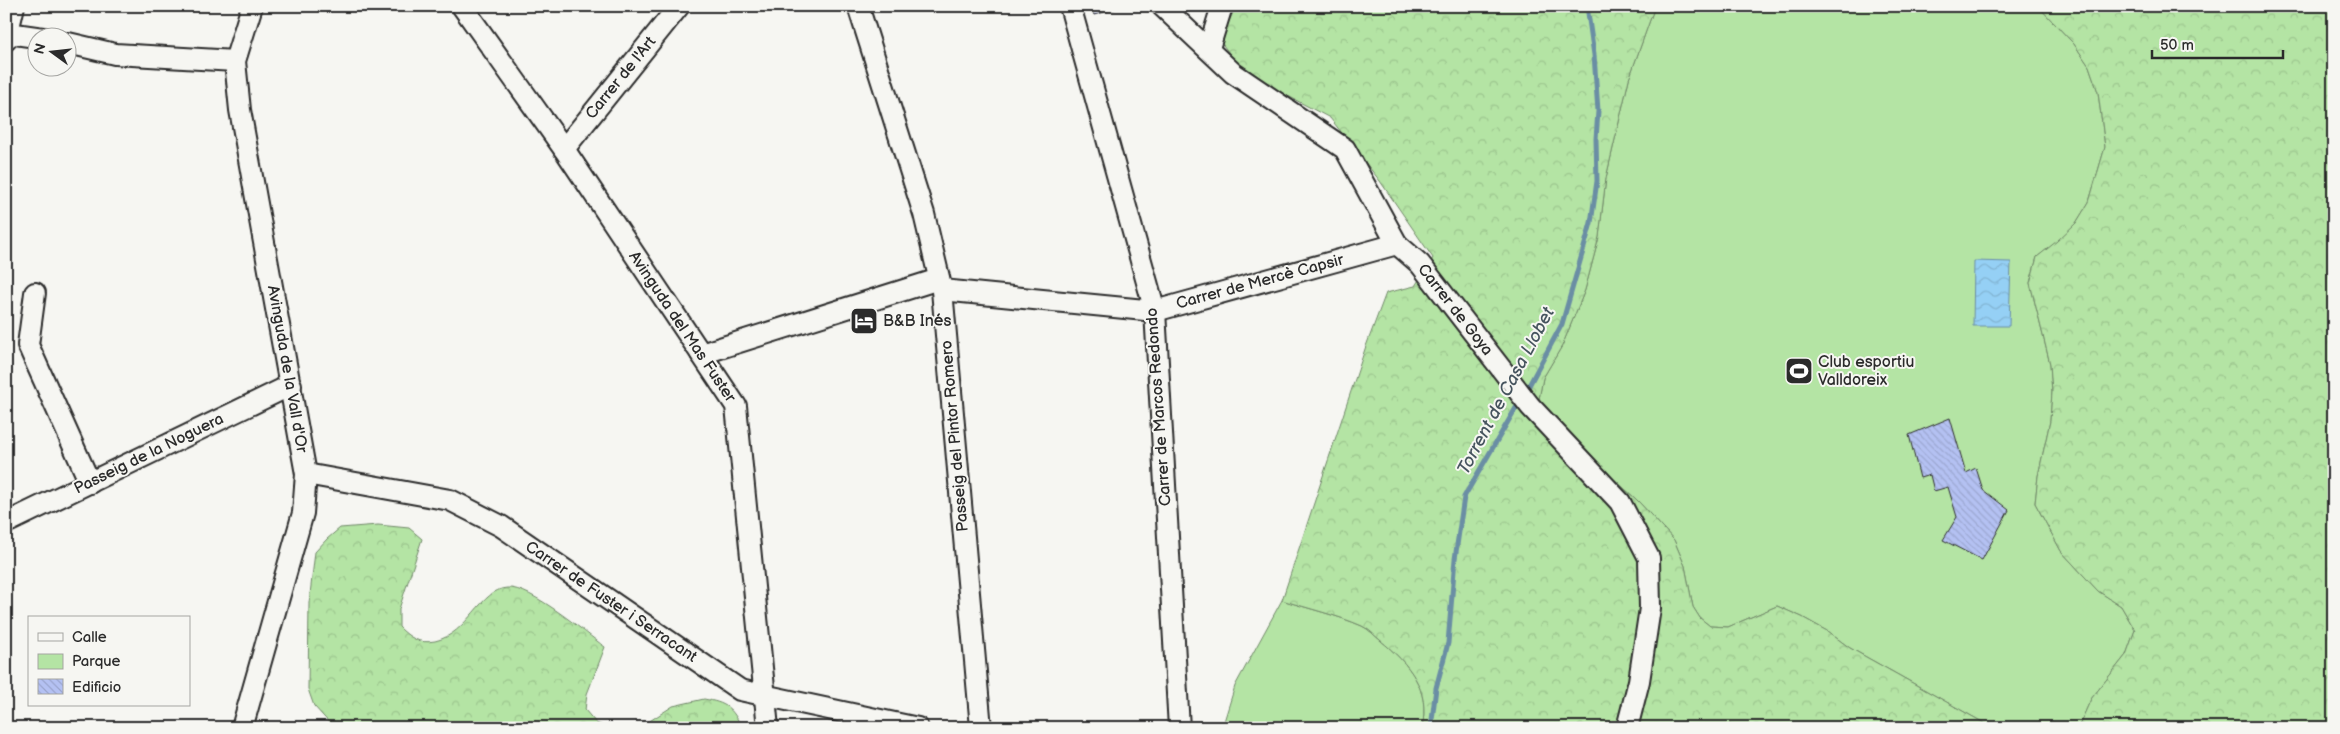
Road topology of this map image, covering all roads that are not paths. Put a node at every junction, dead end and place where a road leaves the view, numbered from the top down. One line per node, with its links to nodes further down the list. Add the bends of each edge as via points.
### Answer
1 (14, 6): 9 (street)
2 (252, 6): 13 (street, Avinguda de la Vall d'Or)
3 (462, 6): 14 (street, Avinguda del Mas Fuster)
4 (678, 6): 14 (street, Carrer de l'Art)
5 (858, 6): 16 (street, Passeig del Pintor Romero, via 924,214)
6 (1070, 6): 18 (street, Carrer de Marcos Redondo)
7 (1162, 6): 12 (street, Carrer de Goya)
8 (1222, 6): 12 (street)
9 (7, 36): 10 (street)
10 (28, 37)
11 (78, 45): 13 (street, via 115,54)
12 (1209, 48): 15 (street, Carrer de Goya, via 1233,73 1345,149)
13 (234, 61): 20 (street, Avinguda de la Vall d'Or)
14 (564, 149): 19 (street, Avinguda del Mas Fuster)
15 (1397, 244): 18 (street, Carrer de Mercè Capsir); 30 (street, Carrer de Goya, via 1420,264 1530,406 1620,502 1649,558 1650,608 1639,681)
16 (941, 285): 18 (street, Carrer de Mercè Capsir); 19 (street, Carrer de Mercè Capsir); 28 (street, Passeig del Pintor Romero)
17 (36, 293): 22 (street, via 28,345)
18 (1155, 310): 29 (street, Carrer de Marcos Redondo)
19 (701, 354): 24 (street, Avinguda del Mas Fuster, via 736,406)
20 (291, 385): 21 (street, Avinguda de la Vall d'Or); 22 (street, Passeig de la Noguera)
21 (306, 474): 24 (street, Carrer de Fuster i Serracant, via 450,500 501,526 740,690); 25 (street, Avinguda de la Vall d'Or, via 303,513)
22 (90, 483): 23 (street, Passeig de la Noguera)
23 (6, 523)
24 (764, 693): 26 (street, Avinguda del Mas Fuster); 27 (street, Carrer de Fuster i Serracant)
25 (242, 728)
26 (768, 728)
27 (918, 728)
28 (981, 728)
29 (1179, 728)
30 (1627, 728)

